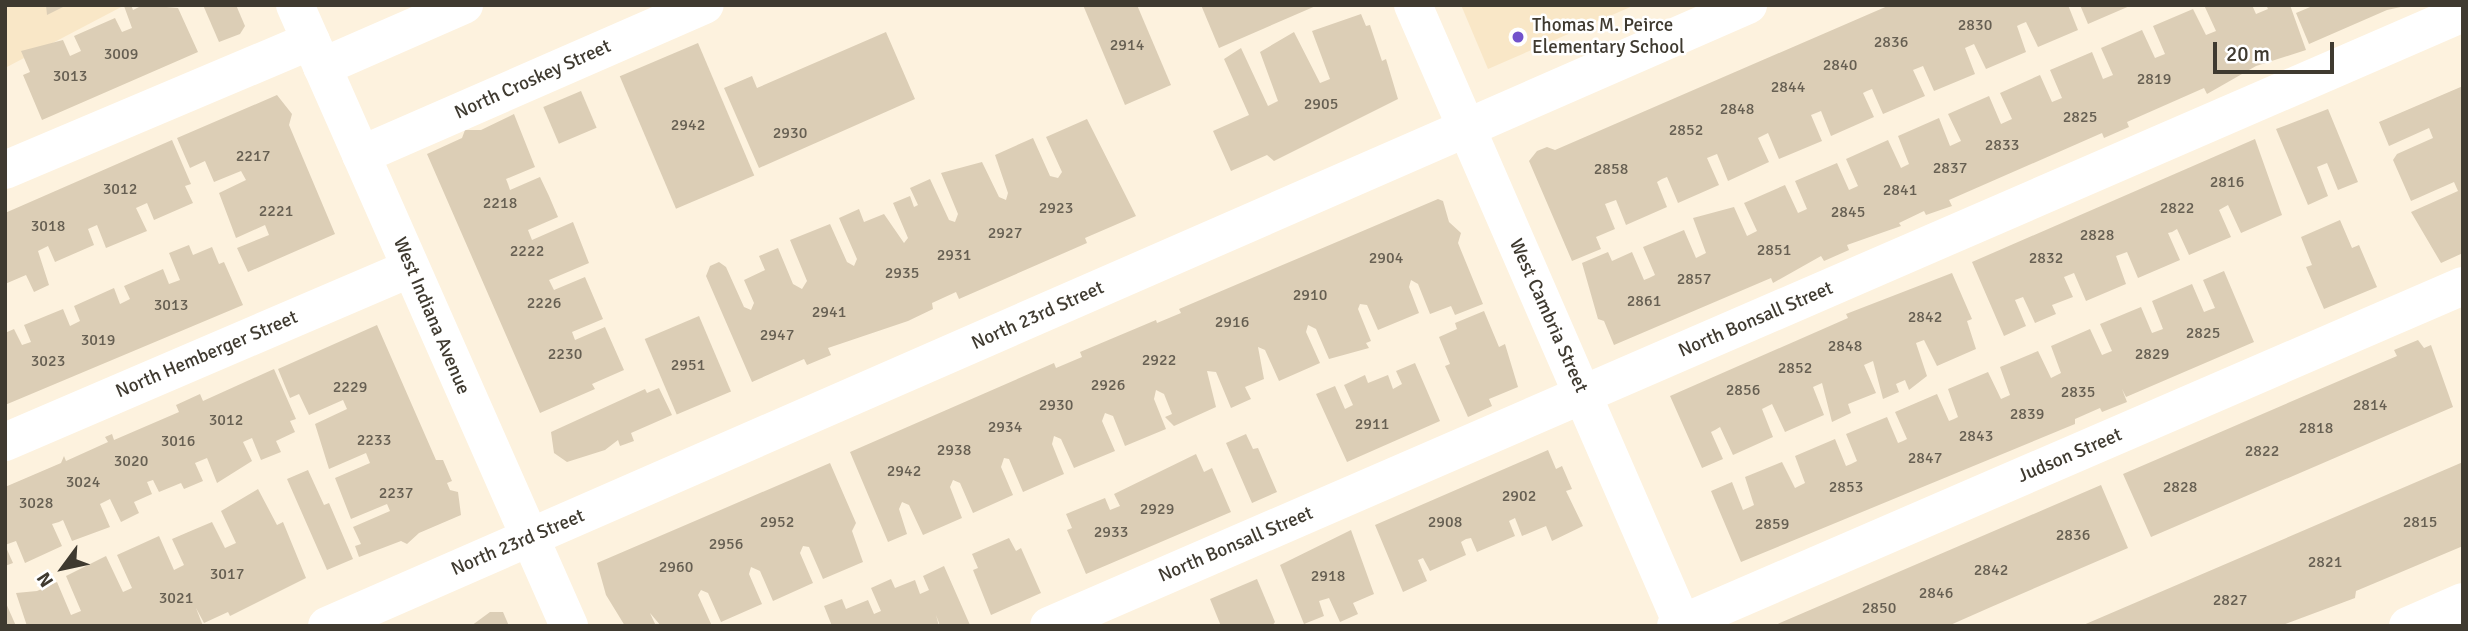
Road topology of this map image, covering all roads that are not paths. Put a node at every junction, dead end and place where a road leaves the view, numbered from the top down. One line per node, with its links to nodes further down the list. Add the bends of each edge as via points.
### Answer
1 (295, 5): 7 (street, West Indiana Avenue)
2 (464, 5): 7 (street)
3 (705, 5): 9 (street, North Croskey Street)
4 (1413, 5): 8 (street, West Cambria Street)
5 (1748, 5): 8 (street, North 23rd Street)
6 (2463, 13): 13 (street, North Bonsall Street)
7 (317, 54): 9 (street, West Indiana Avenue); 10 (street)
8 (1467, 128): 13 (street, West Cambria Street); 15 (street, North 23rd Street)
9 (361, 155): 11 (street, West Indiana Avenue)
10 (5, 170)
11 (410, 268): 14 (street, North Hemberger Street); 15 (street, West Indiana Avenue)
12 (2463, 286): 17 (street, Judson Street)
13 (1583, 396): 17 (street, West Cambria Street); 20 (street, North Bonsall Street)
14 (5, 442)
15 (528, 539): 18 (street, North 23rd Street); 19 (street, West Indiana Avenue)
16 (2463, 602): 21 (street)
17 (1681, 625)
18 (327, 626)
19 (569, 626)
20 (1049, 626)
21 (2408, 626)

